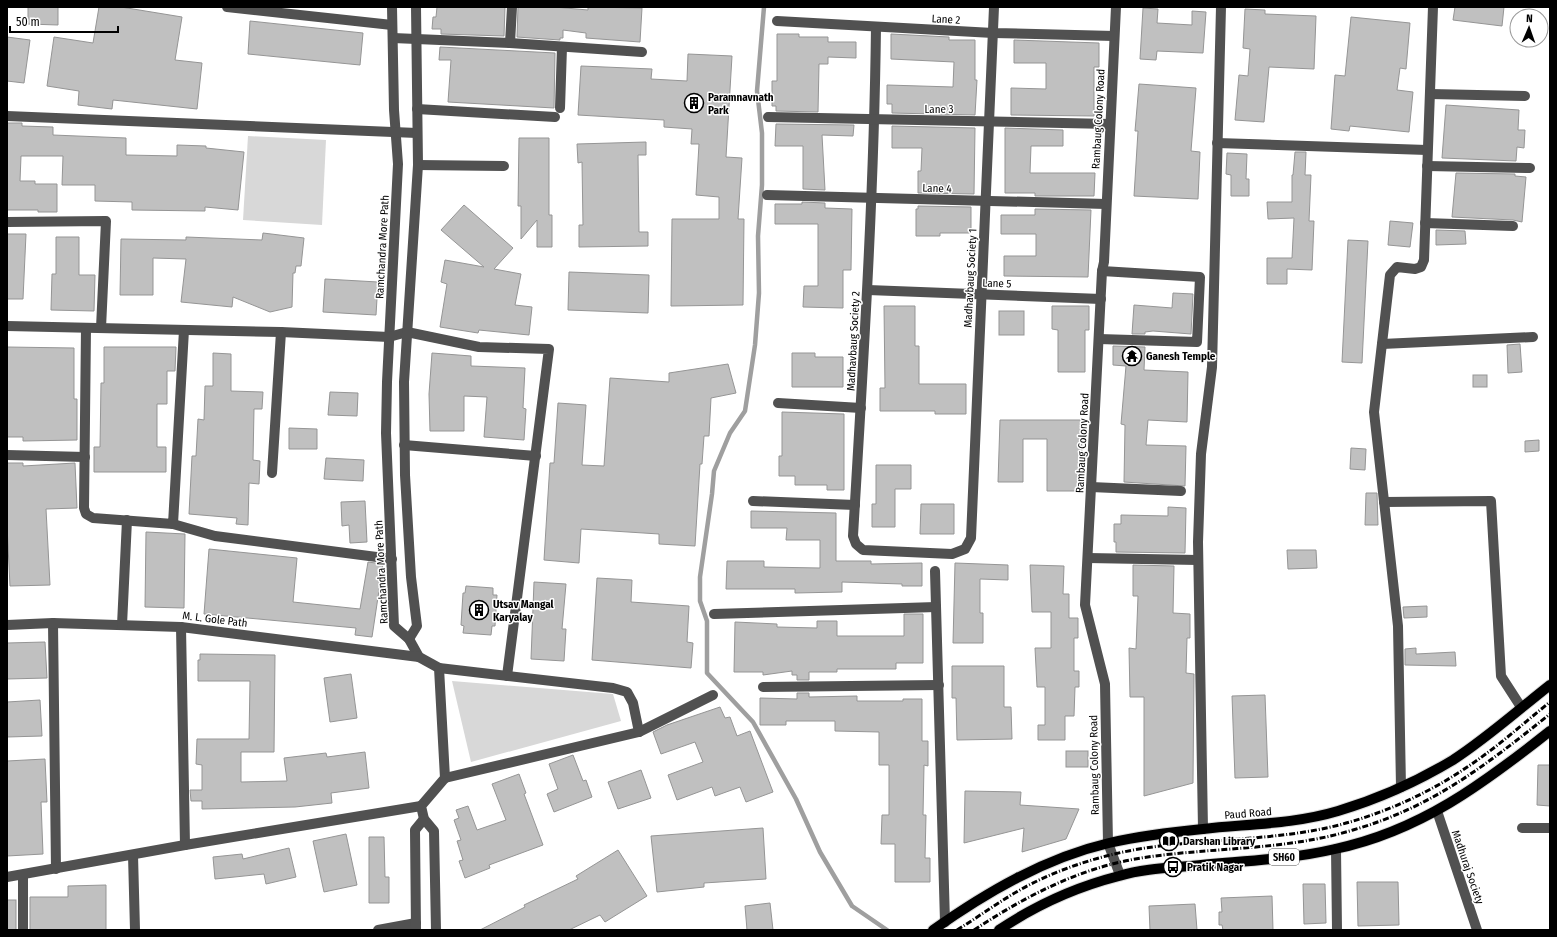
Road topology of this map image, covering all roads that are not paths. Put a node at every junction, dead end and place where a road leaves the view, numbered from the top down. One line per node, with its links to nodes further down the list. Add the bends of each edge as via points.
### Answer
1 (227, 7): 10 (street)
2 (416, 7): 15 (street)
3 (512, 7): 16 (street)
4 (994, 7): 12 (street, Madhavbaug Society 1)
5 (1116, 7): 13 (street, Rambaug Colony Road)
6 (1221, 7): 29 (street)
7 (1434, 7): 19 (street)
8 (390, 8): 10 (street, Ramchandra More Path)
9 (777, 21): 11 (street, Lane 2)
10 (392, 26): 14 (street, Ramchandra More Path)
11 (876, 26): 12 (street, Lane 2); 24 (street, Madhavbaug Society 2)
12 (993, 34): 13 (street, Lane 2); 25 (street, Madhavbaug Society 1)
13 (1114, 36): 26 (street, Rambaug Colony Road)
14 (392, 38): 15 (street); 27 (street, Ramchandra More Path)
15 (416, 38): 16 (street); 21 (street)
16 (510, 43): 17 (street)
17 (562, 47): 18 (street); 21 (street, via 557,112)
18 (642, 52)
19 (1430, 94): 20 (street); 30 (street)
20 (1525, 96)
21 (417, 109): 28 (street)
22 (7, 116): 27 (street)
23 (768, 117): 24 (street, Lane 3)
24 (875, 121): 25 (street, Lane 3); 36 (street, Madhavbaug Society 2)
25 (990, 121): 26 (street, Lane 3); 37 (street, Madhavbaug Society 1)
26 (1110, 124): 38 (street, Rambaug Colony Road)
27 (396, 133): 28 (street); 52 (street, Ramchandra More Path, via 398,164)
28 (417, 133): 31 (street)
29 (1217, 143): 30 (street); 73 (street, via 1212,367 1201,454)
30 (1427, 150): 33 (street)
31 (418, 165): 32 (street); 51 (street)
32 (504, 166)
33 (1427, 166): 34 (street); 40 (street)
34 (1530, 168)
35 (767, 195): 36 (street, Lane 4)
36 (872, 198): 37 (street, Lane 4); 43 (street, Madhavbaug Society 2)
37 (985, 201): 38 (street, Lane 4); 44 (street, Madhavbaug Society 1)
38 (1106, 204): 42 (street, Rambaug Colony Road)
39 (7, 222): 48 (street, via 106,221)
40 (1425, 223): 41 (street); 55 (street, via 1424,260 1421,267 1397,267 1390,275)
41 (1513, 226)
42 (1102, 271): 45 (street, Rambaug Colony Road); 54 (street, via 1200,276 1197,342)
43 (868, 290): 44 (street, Lane 5); 57 (street, Madhavbaug Society 2)
44 (981, 294): 45 (street, Lane 5); 70 (street, Madhavbaug Society 1, via 971,538)
45 (1101, 299): 54 (street, Rambaug Colony Road)
46 (7, 326): 47 (street)
47 (86, 328): 48 (street); 61 (street)
48 (101, 328): 49 (street)
49 (184, 330): 50 (street); 69 (street)
50 (282, 332): 52 (street); 62 (street)
51 (407, 332): 52 (street); 58 (street); 60 (street, via 479,347 549,349)
52 (389, 337): 72 (street, Ramchandra More Path, via 386,432)
53 (1533, 337): 55 (street)
54 (1099, 338): 63 (street, Rambaug Colony Road)
55 (1382, 344): 66 (street, via 1374,412)
56 (778, 403): 57 (street)
57 (861, 408): 67 (street, Madhavbaug Society 2)
58 (404, 445): 60 (street); 81 (street, via 411,577 417,626)
59 (7, 455): 61 (street)
60 (536, 456): 84 (street)
61 (85, 457): 68 (street, via 86,514 93,518)
62 (272, 473)
63 (1091, 487): 64 (street); 71 (street, Rambaug Colony Road)
64 (1181, 491)
65 (753, 501): 67 (street)
66 (1384, 502): 89 (street, via 1491,501 1501,676); 93 (street, via 1398,626)
67 (855, 505): 70 (street, Madhavbaug Society 2, via 854,540 864,550 952,554)
68 (127, 520): 69 (street); 78 (street)
69 (173, 524): 72 (street, via 214,536)
70 (965, 549)
71 (1088, 558): 73 (street); 100 (street, Rambaug Colony Road, via 1085,605 1105,684)
72 (392, 559): 81 (street, Ramchandra More Path, via 394,626)
73 (1198, 560): 99 (street)
74 (935, 571): 75 (street)
75 (936, 607): 76 (street); 85 (street)
76 (714, 614)
77 (52, 623): 78 (street, M. L. Gole Path); 79 (street, M. L. Gole Path); 104 (street)
78 (122, 624): 80 (street, M. L. Gole Path)
79 (7, 625)
80 (181, 627): 82 (street, M. L. Gole Path); 101 (street)
81 (409, 639): 82 (street, Ramchandra More Path)
82 (419, 657): 83 (street)
83 (440, 668): 84 (street); 92 (street)
84 (507, 676): 90 (street, via 613,688 627,692)
85 (939, 685): 87 (street); 108 (street)
86 (1550, 685): 89 (main road, Paud Road)
87 (763, 688)
88 (713, 695): 90 (street)
89 (1521, 708): 93 (main road, Paud Road, via 1453,759)
90 (639, 732): 92 (street)
91 (1550, 732): 95 (main road, SH60, via 1489,779)
92 (445, 778): 94 (street)
93 (1401, 787): 99 (main road, Paud Road, via 1338,811 1277,822)
94 (421, 806): 96 (street); 101 (street)
95 (1437, 811): 102 (main road, SH60, via 1382,835); 117 (street, Madhuraj Society)
96 (424, 819): 109 (street, via 416,830); 113 (street, via 434,831)
97 (1522, 828): 98 (street)
98 (1550, 828)
99 (1203, 829): 100 (main road, Paud Road)
100 (1108, 843): 106 (street, Rambaug Colony Road); 108 (main road, Paud Road, via 1014,879 981,897)
101 (185, 845): 103 (street)
102 (1336, 849): 106 (main road, SH60, via 1290,857 1173,867); 116 (street)
103 (133, 855): 104 (street); 111 (street)
104 (56, 869): 105 (street)
105 (23, 875): 107 (street); 110 (street)
106 (1120, 875): 115 (main road, SH60, via 1073,890)
107 (7, 877)
108 (945, 922): 114 (main road, Paud Road)
109 (416, 927): 112 (street)
110 (23, 930)
111 (135, 930)
112 (378, 930)
113 (436, 930)
114 (933, 930)
115 (999, 930)
116 (1337, 930)
117 (1477, 930)

